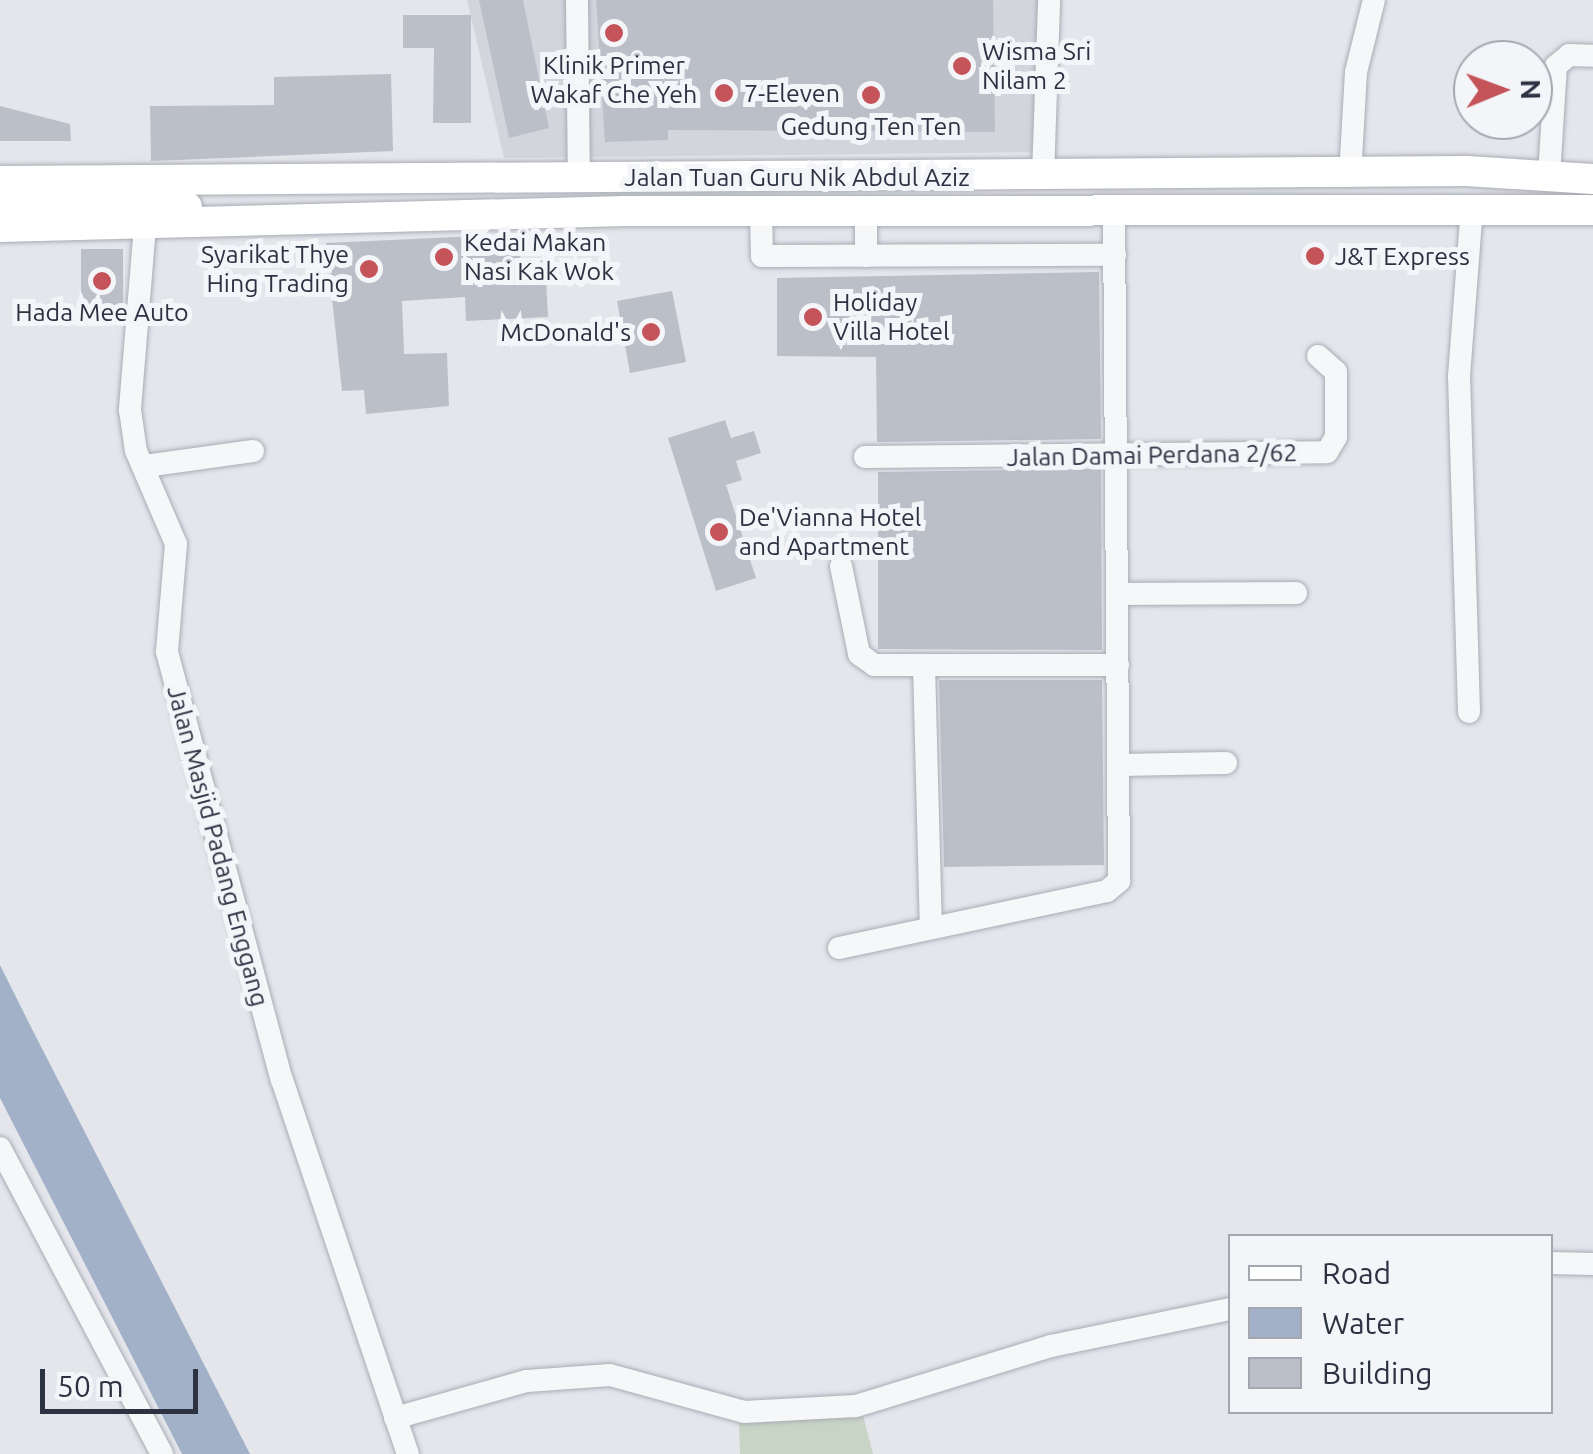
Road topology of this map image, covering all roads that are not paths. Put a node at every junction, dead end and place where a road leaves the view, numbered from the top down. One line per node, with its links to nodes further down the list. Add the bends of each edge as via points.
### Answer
1 (576, 0): 9 (street)
2 (1049, 0): 6 (street)
3 (1374, 0): 7 (street, via 1356,72)
4 (1593, 56): 8 (street, via 1568,55 1556,66)
5 (0, 168): 11 (main road)
6 (1043, 176): 7 (main road, Jalan Tuan Guru Nik Abdul Aziz); 9 (main road, Jalan Tuan Guru Nik Abdul Aziz)
7 (1350, 176): 8 (main road, Jalan Tuan Guru Nik Abdul Aziz)
8 (1549, 176): 10 (main road, Jalan Tuan Guru Nik Abdul Aziz)
9 (579, 178): 11 (main road, Jalan Tuan Guru Nik Abdul Aziz)
10 (1593, 179)
11 (135, 180): 12 (main road, Jalan Tuan Guru Nik Abdul Aziz)
12 (0, 181)
13 (0, 205): 19 (main road)
14 (1472, 206): 15 (main road, Jalan Tuan Guru Nik Abdul Aziz); 18 (main road, Jalan Tuan Guru Nik Abdul Aziz); 34 (street, via 1459,376)
15 (1114, 207): 16 (main road, Jalan Tuan Guru Nik Abdul Aziz); 22 (street)
16 (866, 209): 17 (main road, Jalan Tuan Guru Nik Abdul Aziz); 23 (street)
17 (762, 210): 19 (main road, Jalan Tuan Guru Nik Abdul Aziz); 23 (street, via 762,256)
18 (1593, 210)
19 (345, 216): 21 (main road, Jalan Tuan Guru Nik Abdul Aziz)
20 (0, 226): 21 (main road, Jalan Tuan Guru Nik Abdul Aziz)
21 (144, 226): 28 (street, Jalan Masjid Padang Enggang, via 130,410)
22 (1114, 255): 23 (street); 26 (street)
23 (866, 256)
24 (1318, 356): 26 (street, Jalan Damai Perdana 2/62, via 1336,372 1336,437 1326,452)
25 (253, 451): 28 (street)
26 (1116, 455): 27 (street, Jalan Damai Perdana 2/62); 30 (street)
27 (866, 457)
28 (145, 466): 43 (street, Jalan Masjid Padang Enggang, via 176,544 164,628 203,808 311,1175)
29 (841, 566): 32 (street, via 859,654 874,665)
30 (1117, 594): 31 (street); 33 (street)
31 (1296, 594)
32 (924, 665): 33 (street); 37 (street)
33 (1118, 665): 35 (street)
34 (1470, 712)
35 (1118, 764): 36 (street); 37 (street, via 1112,890)
36 (1226, 764)
37 (931, 928): 38 (street)
38 (839, 948)
39 (0, 1148): 44 (street)
40 (1553, 1263): 41 (street)
41 (1593, 1264)
42 (1228, 1309): 43 (street, via 1051,1346 856,1406 744,1412 610,1375 527,1381)
43 (395, 1418): 45 (street, Jalan Masjid Padang Enggang)
44 (162, 1454)
45 (408, 1454)

